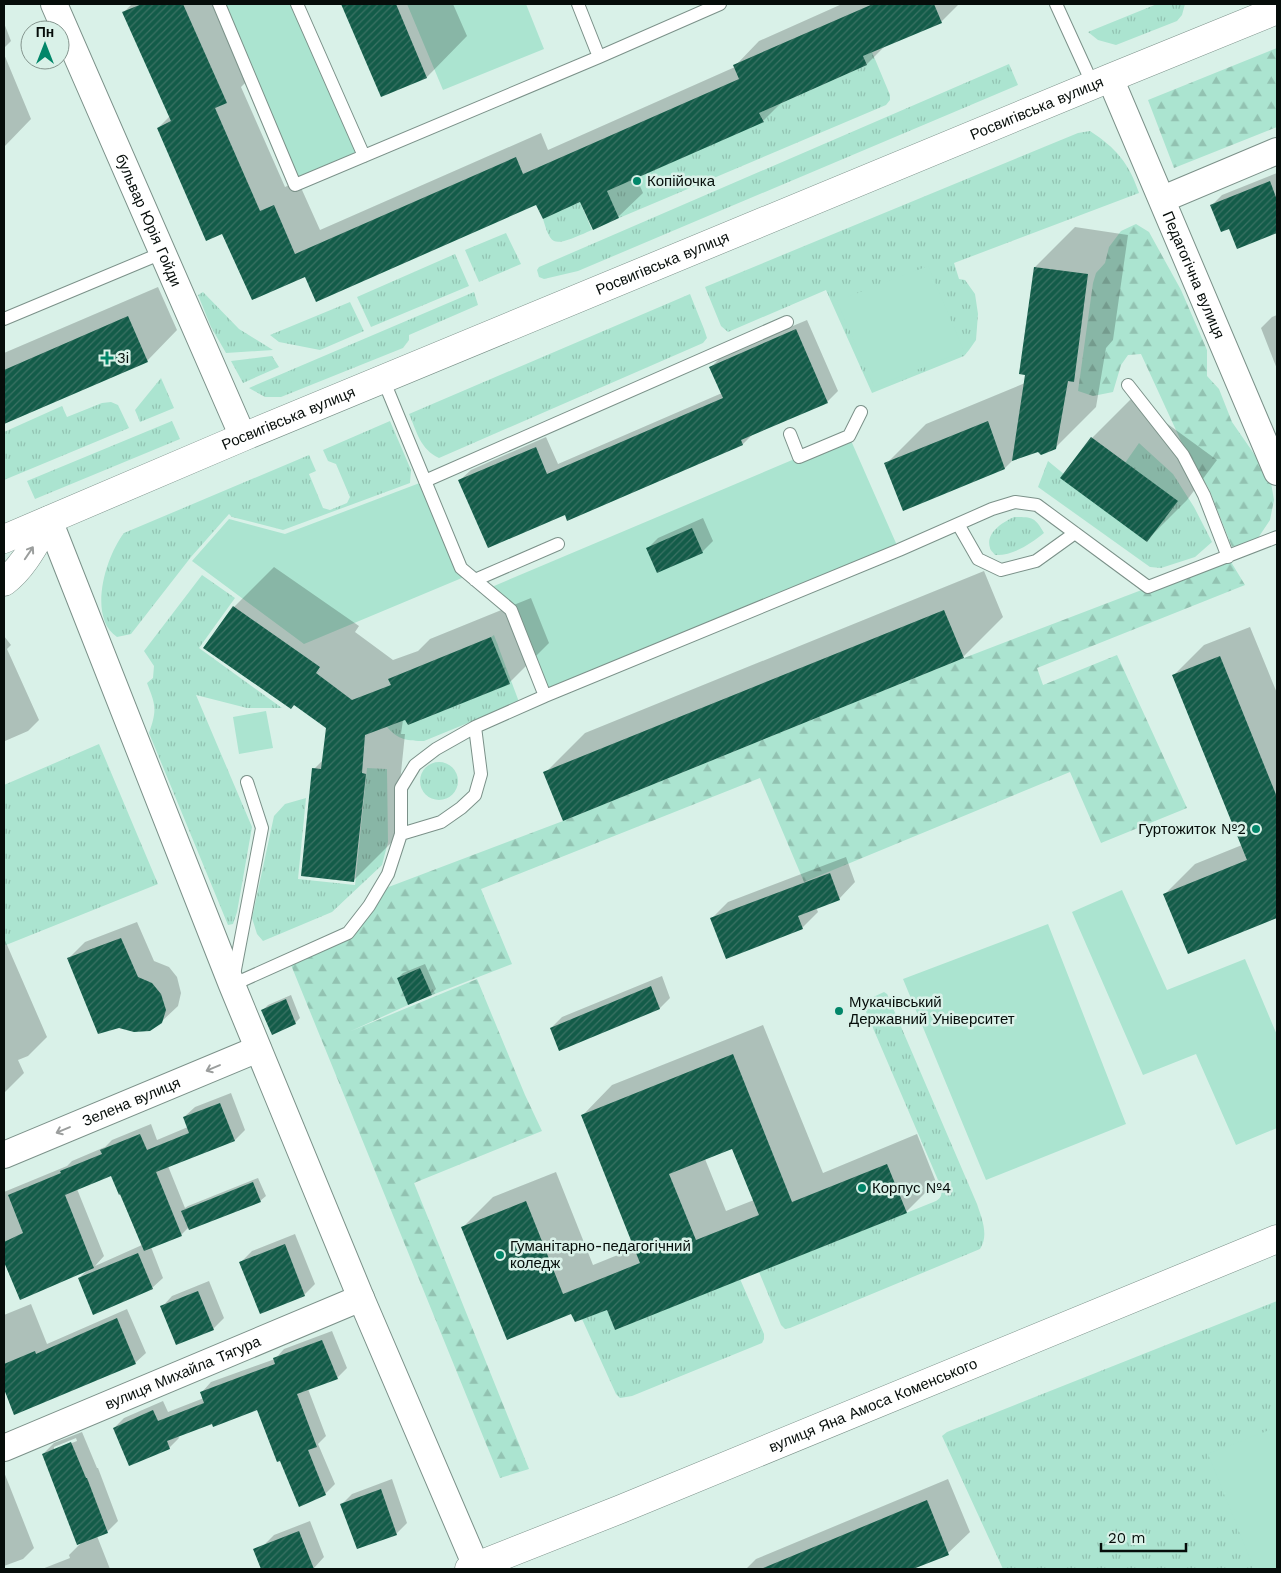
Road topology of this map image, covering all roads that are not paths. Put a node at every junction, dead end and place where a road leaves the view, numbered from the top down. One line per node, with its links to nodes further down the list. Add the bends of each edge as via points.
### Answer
1 (54, 4): 13 (street, бульвар Юрія Гойди)
2 (219, 4): 11 (lane, via 295,185)
3 (297, 4): 11 (lane)
4 (578, 4): 8 (lane)
5 (720, 4): 8 (lane)
6 (1056, 4): 9 (lane)
7 (1277, 10): 9 (street, Росвигівська вулиця)
8 (599, 57): 11 (lane)
9 (1101, 81): 12 (street, Педагогічна вулиця); 16 (street, Росвигівська вулиця)
10 (1277, 151): 12 (street)
11 (364, 156)
12 (1163, 199): 21 (street, Педагогічна вулиця)
13 (162, 253): 14 (lane); 20 (street, бульвар Юрія Гойди)
14 (4, 319)
15 (786, 322): 22 (lane)
16 (382, 379): 20 (street, Росвигівська вулиця); 22 (lane)
17 (1128, 385): 29 (lane, via 1183,455 1204,495)
18 (861, 412): 19 (lane, via 849,436 800,457)
19 (790, 434)
20 (243, 437): 23 (street, Росвигівська вулиця)
21 (1277, 472)
22 (425, 481): 30 (lane, via 461,568)
23 (49, 520): 27 (street, Росвигівська вулиця); 31 (street, one-way to 23, via 14,574); 36 (street)
24 (958, 524): 25 (lane, via 1015,502 1037,505); 25 (lane, via 978,558 1000,570 1036,561); 32 (lane)
25 (1074, 533): 29 (lane, via 1148,587)
26 (1277, 537): 29 (lane)
27 (4, 539)
28 (558, 544): 30 (lane)
29 (1228, 557)
30 (475, 580): 32 (lane, via 511,610)
31 (4, 582)
32 (545, 696): 33 (lane)
33 (475, 727): 35 (lane, via 415,765 401,788); 35 (lane, via 480,774 475,795 441,822)
34 (247, 782): 36 (lane, via 262,828)
35 (401, 834): 36 (lane, via 388,874 348,934)
36 (232, 985): 37 (street)
37 (258, 1049): 38 (street, Зелена вулиця, one-way to 38); 40 (street)
38 (4, 1155)
39 (1277, 1239): 42 (street, вулиця Яна Амоса Коменського)
40 (361, 1298): 41 (street, вулиця Михайла Тягура); 42 (street)
41 (4, 1448)
42 (472, 1568)

